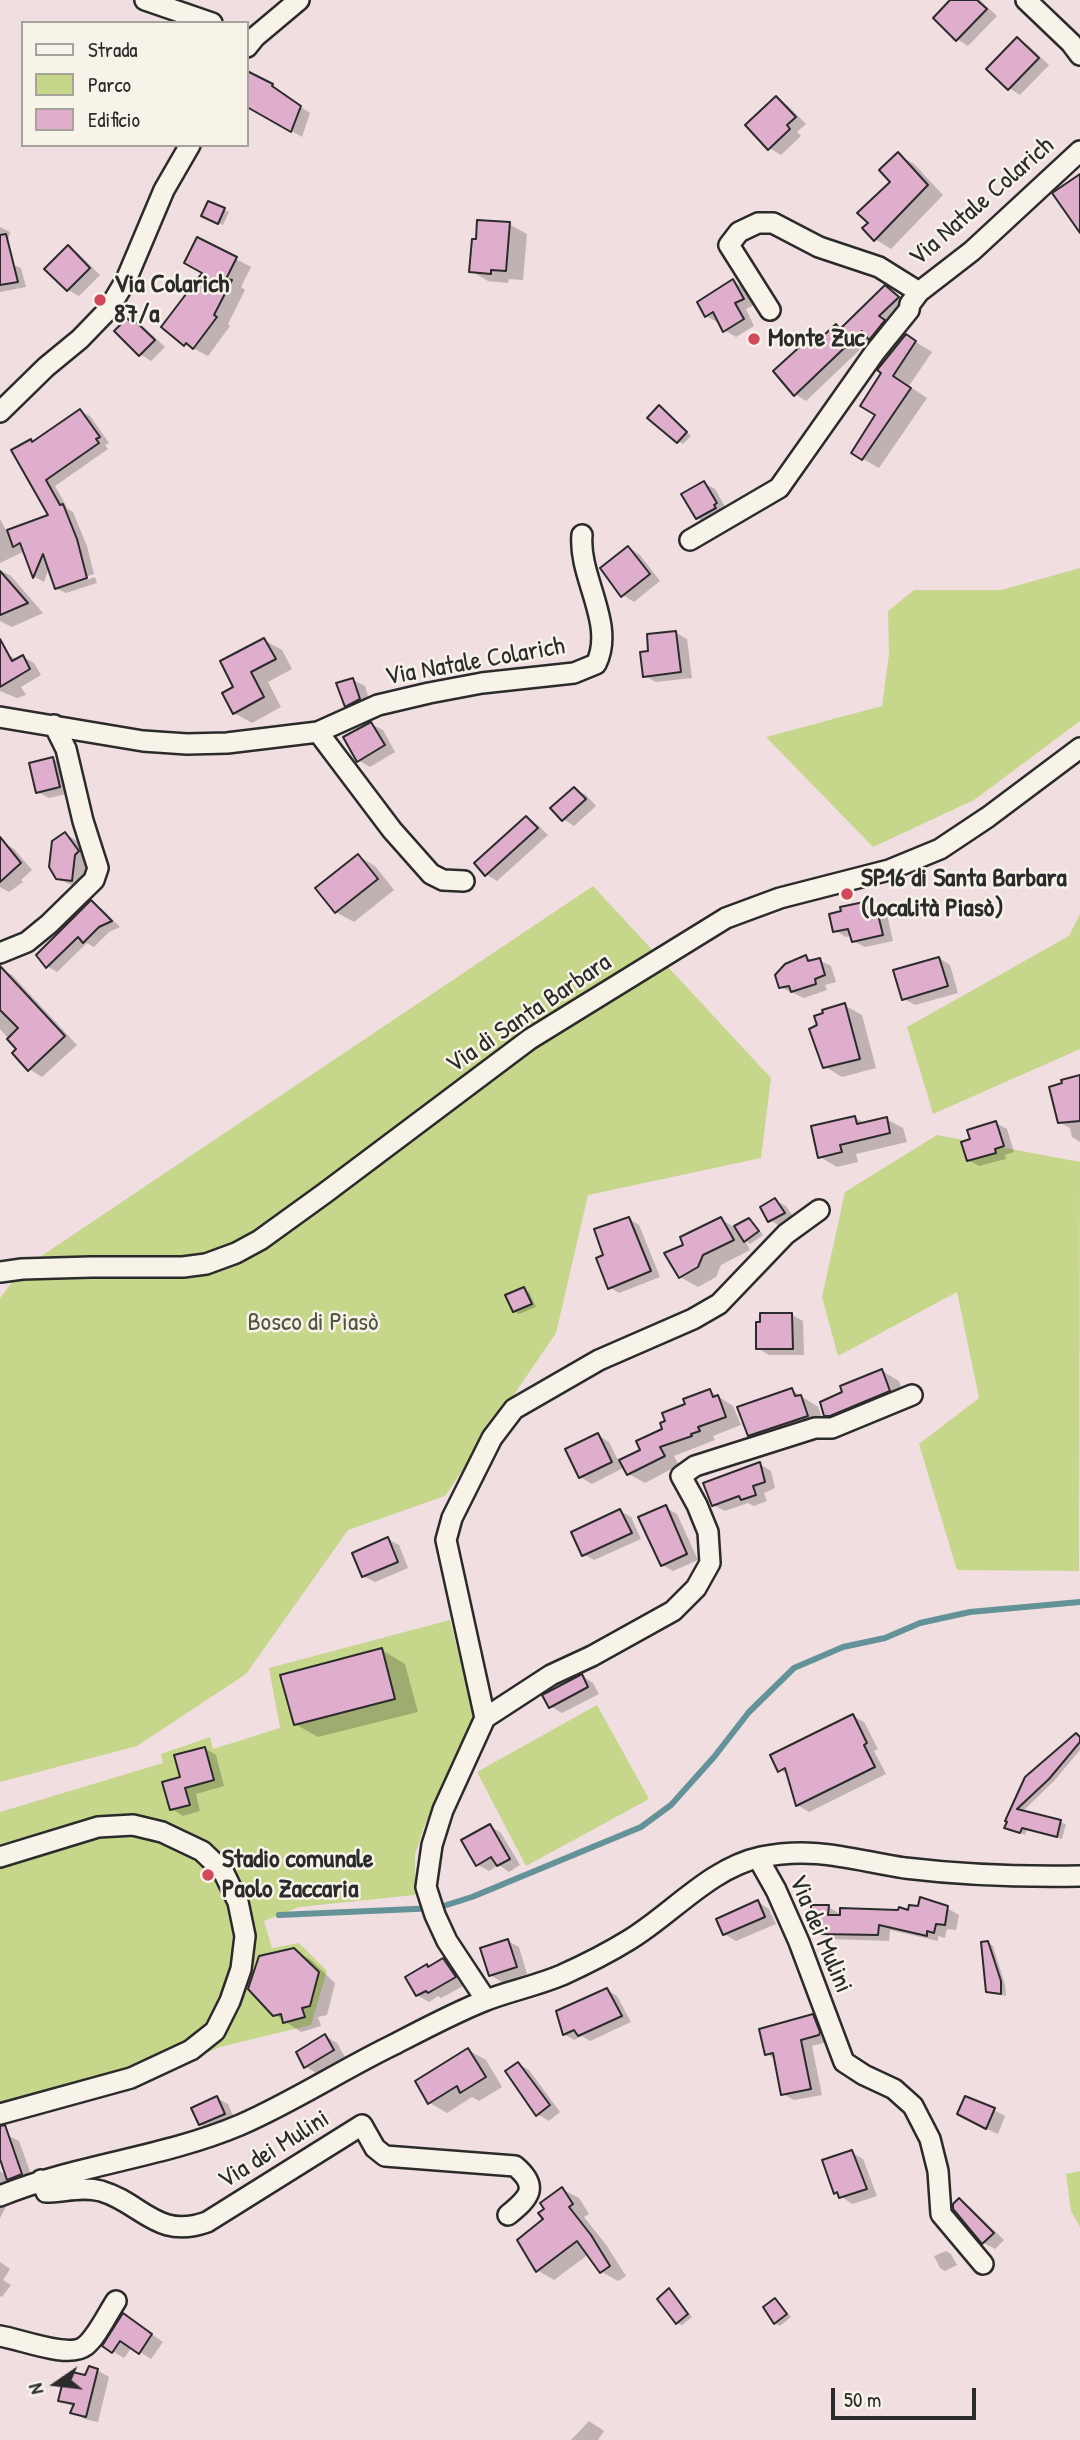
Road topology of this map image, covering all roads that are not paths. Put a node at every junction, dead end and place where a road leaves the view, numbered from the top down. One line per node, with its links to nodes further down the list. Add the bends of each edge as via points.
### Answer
1 (145, 0): 4 (street)
2 (299, 0): 5 (street)
3 (1026, 0): 6 (street)
4 (206, 21)
5 (249, 40)
6 (1080, 55)
7 (189, 147): 11 (street, via 108,310)
8 (1080, 151): 9 (street, Via Natale Colarich, via 972,251)
9 (919, 292): 10 (street, Via Natale Colarich, via 879,267 819,247 773,223 758,223 739,232 729,245); 13 (street, Via Natale Colarich, via 779,488)
10 (769, 310)
11 (0, 412)
12 (582, 535): 16 (street, Via Natale Colarich, via 580,551 601,628 602,651 596,664 574,673 482,682 378,705)
13 (690, 540)
14 (0, 717): 15 (street, Via Natale Colarich)
15 (54, 725): 16 (street, Via Natale Colarich, via 187,744); 19 (street, via 66,749 98,868 94,880 49,924 27,942)
16 (318, 732): 18 (street, via 431,874)
17 (1080, 748): 21 (street, Via di Santa Barbara, via 940,849 889,870 780,898 726,918 530,1039 325,1193 236,1253 183,1267)
18 (464, 881)
19 (0, 953)
20 (819, 1210): 23 (street, via 786,1234 719,1304 551,1386 514,1409 492,1438 452,1518 446,1540)
21 (0, 1272)
22 (912, 1395): 23 (street, via 832,1428 816,1428 695,1466 681,1476 708,1532 710,1563 696,1588 674,1611 551,1675)
23 (485, 1718): 27 (street, via 443,1810 426,1887 447,1941)
24 (0, 1857): 28 (street, via 97,1827 133,1825 162,1832 202,1851 223,1871 238,1902 246,1936 230,2001 215,2031 191,2050 131,2078)
25 (758, 1858): 26 (street, Via dei Mulini, via 799,1851 980,1875); 27 (street, Via dei Mulini, via 705,1884 629,1941 563,1975); 32 (street, Via dei Mulini, via 799,1942 844,2062 894,2089 913,2106 930,2139 941,2214)
26 (1080, 1876)
27 (486, 2000): 29 (street, Via dei Mulini, via 242,2124 188,2144)
28 (0, 2115)
29 (41, 2180): 30 (street, Via dei Mulini); 31 (street, Via dei Mulini, via 46,2192 104,2192 155,2222 196,2227 362,2125 375,2148 386,2156 515,2166 525,2174 530,2192)
30 (0, 2196)
31 (508, 2215)
32 (983, 2264)
33 (116, 2301): 34 (street, via 86,2346 75,2350)
34 (0, 2336)

